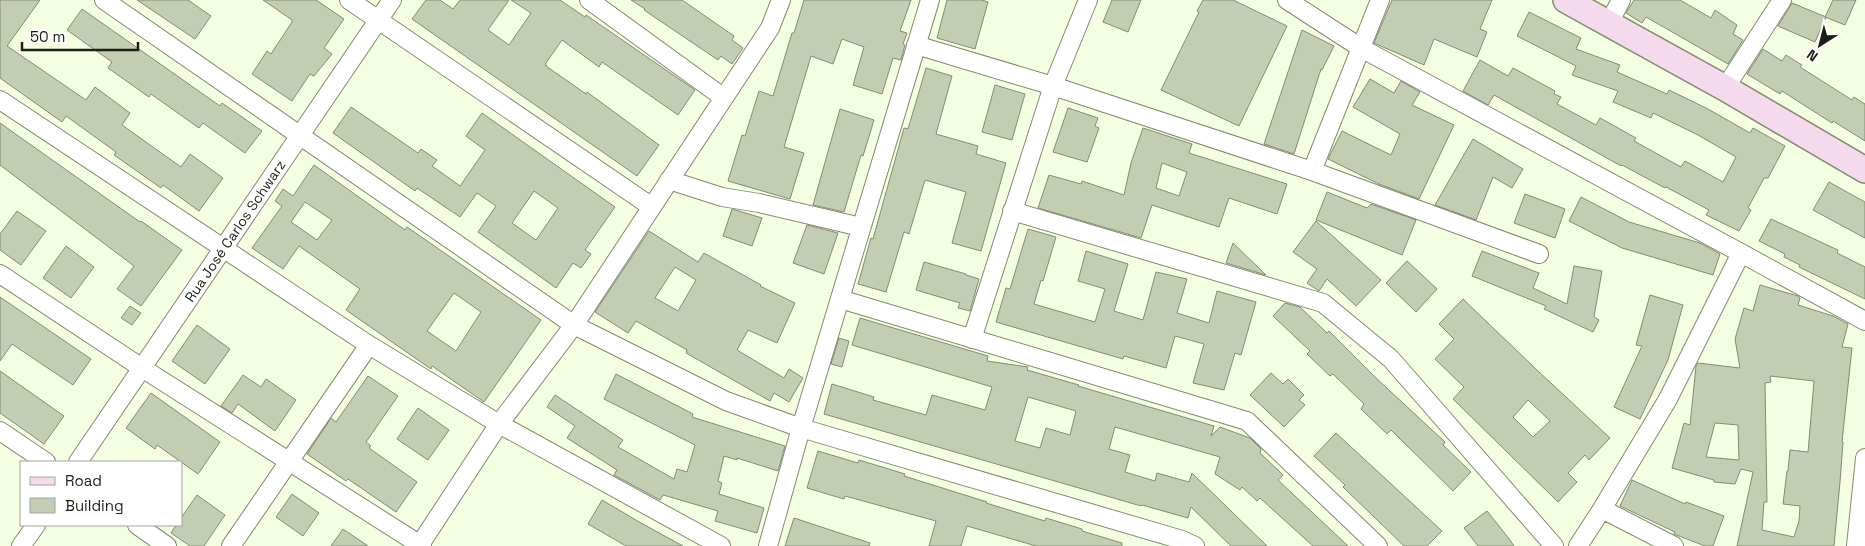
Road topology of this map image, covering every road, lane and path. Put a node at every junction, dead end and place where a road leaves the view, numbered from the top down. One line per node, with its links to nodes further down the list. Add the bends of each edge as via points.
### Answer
1 (104, 0): 21 (street)
2 (349, 0): 13 (street)
3 (392, 0): 13 (street, Rua José Carlos Schwarz)
4 (589, 0): 19 (street)
5 (781, 0): 19 (street, via 770,28)
6 (930, 0): 15 (street)
7 (1088, 0): 17 (street)
8 (1286, 0): 16 (street)
9 (1380, 0): 16 (street)
10 (1566, 0): 14 (main road)
11 (1621, 0): 14 (street)
12 (1782, 0): 18 (street)
13 (378, 20): 21 (street, Rua José Carlos Schwarz); 25 (street)
14 (1609, 23): 18 (main road)
15 (916, 45): 17 (street); 27 (street)
16 (1361, 48): 23 (street); 29 (street)
17 (1053, 86): 23 (street); 26 (street)
18 (1724, 88): 22 (main road)
19 (724, 98): 24 (street)
20 (0, 100): 28 (street)
21 (300, 136): 28 (street, Rua José Carlos Schwarz); 34 (street)
22 (1865, 170)
23 (1312, 171): 30 (street)
24 (670, 180): 25 (street); 27 (street, via 722,197)
25 (652, 207): 34 (street)
26 (1012, 211): 35 (street); 56 (street, via 1323,303 1391,359)
27 (861, 227): 32 (street)
28 (224, 248): 36 (street); 37 (street, Rua José Carlos Schwarz)
29 (1741, 252): 33 (street); 45 (street, via 1668,399)
30 (1539, 254)
31 (0, 274): 37 (street)
32 (840, 299): 35 (street); 39 (street)
33 (1865, 321)
34 (574, 325): 38 (street); 39 (street, via 726,401)
35 (972, 339): 55 (street, via 1247,421)
36 (370, 344): 38 (street); 44 (street)
37 (142, 368): 43 (street, Rua José Carlos Schwarz); 44 (street)
38 (499, 424): 51 (street); 52 (street)
39 (801, 428): 53 (street); 54 (street)
40 (0, 431): 42 (street)
41 (1865, 458): 59 (street)
42 (45, 461)
43 (79, 461)
44 (289, 461): 50 (street); 51 (street)
45 (1602, 509): 57 (street); 58 (street)
46 (35, 526): 48 (street)
47 (138, 526): 49 (street)
48 (21, 546)
49 (168, 546)
50 (231, 546)
51 (420, 546)
52 (721, 546)
53 (768, 546)
54 (1195, 546)
55 (1378, 546)
56 (1554, 546)
57 (1578, 546)
58 (1674, 546)
59 (1856, 546)

